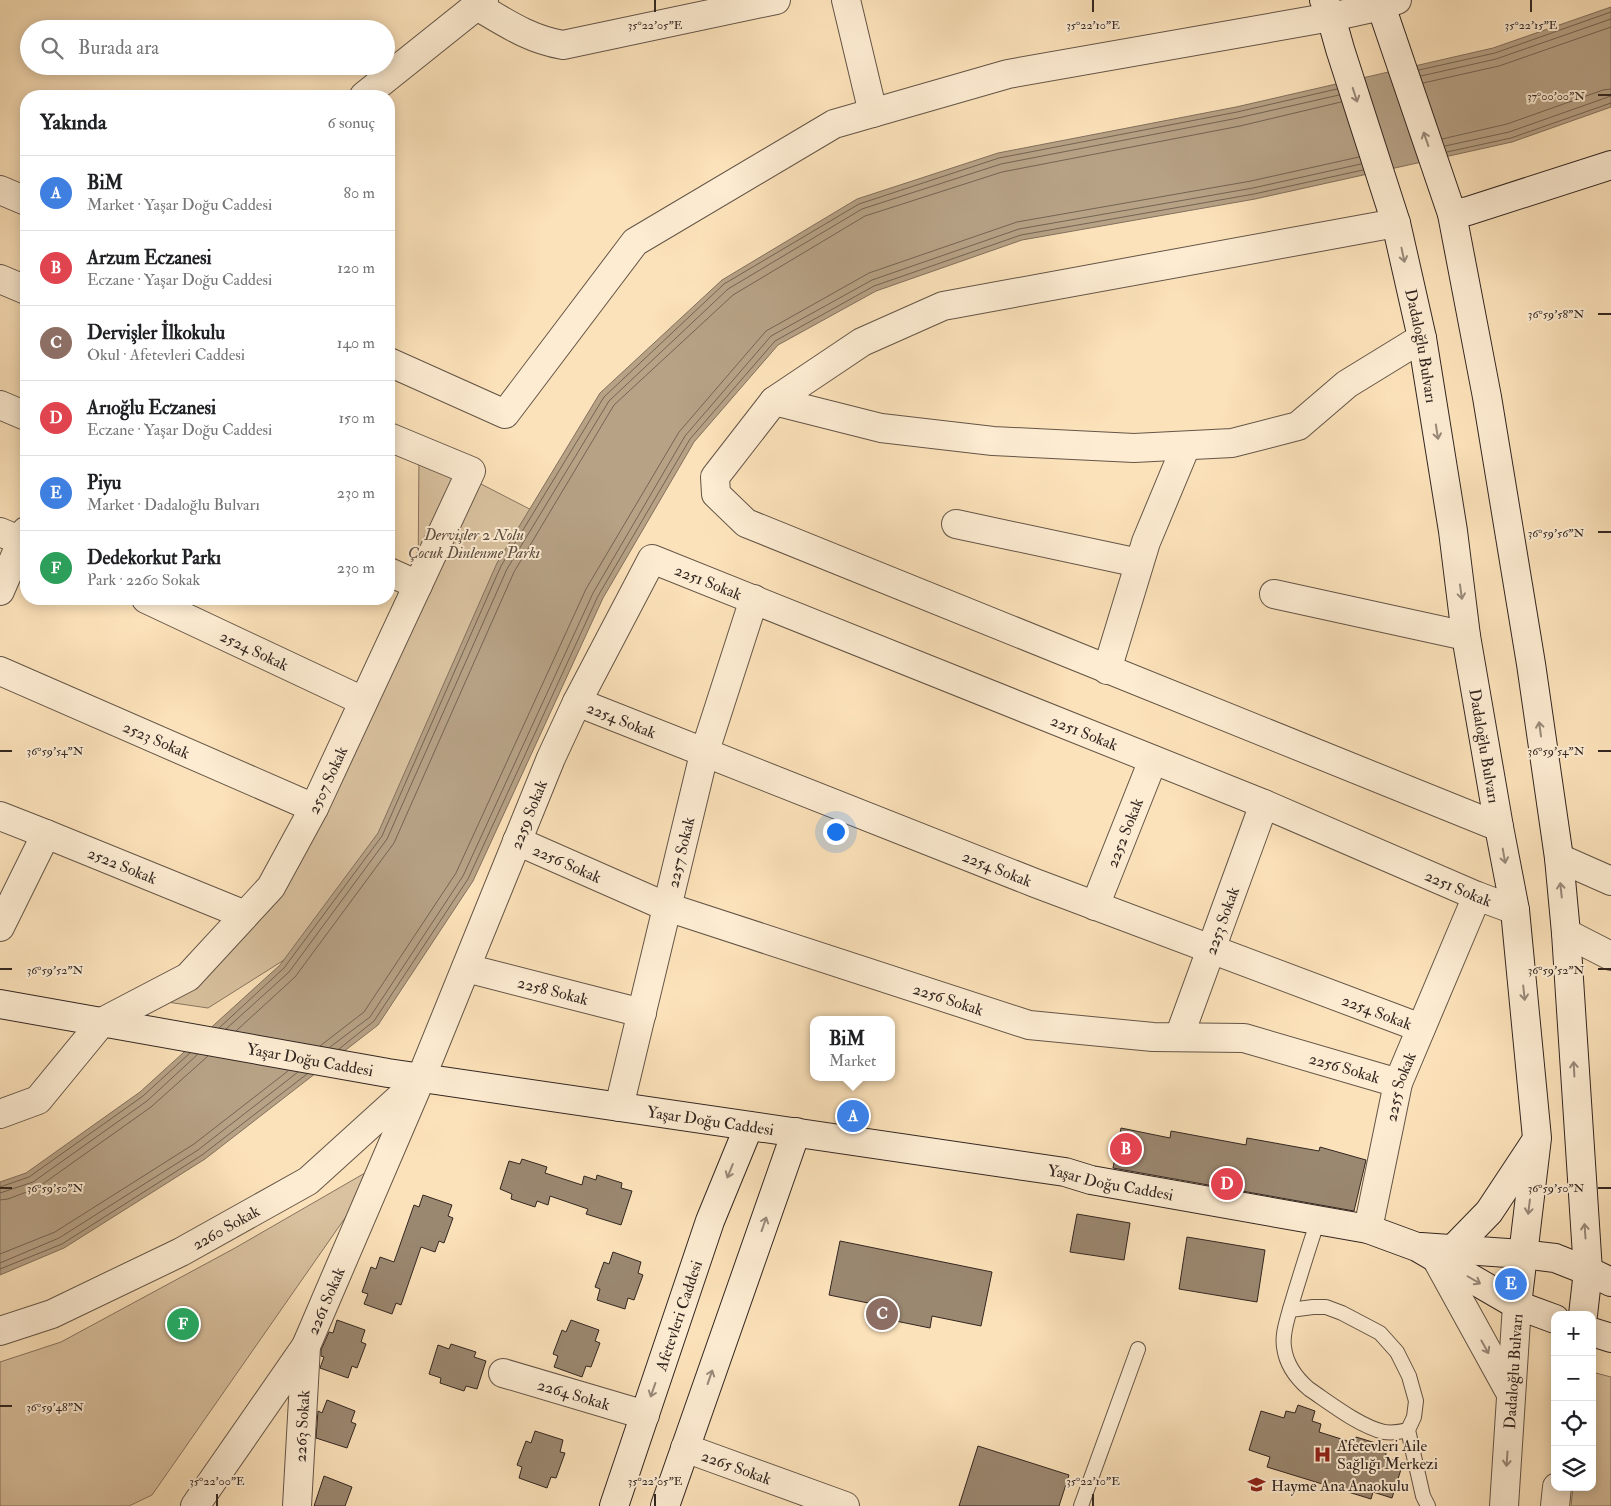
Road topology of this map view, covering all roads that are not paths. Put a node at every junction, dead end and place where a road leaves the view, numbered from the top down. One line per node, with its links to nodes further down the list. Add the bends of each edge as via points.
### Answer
1 (776, 0): 4 (street, via 563,45 544,42 521,32)
2 (846, 0): 9 (street)
3 (1386, 2): 5 (street); 13 (street, one-way to 3, via 1392,37)
4 (481, 3): 6 (street)
5 (1327, 8): 9 (street, via 1008,74); 14 (street, Dadaloğlu Bulvarı, one-way to 14)
6 (395, 71)
7 (390, 75): 8 (street)
8 (372, 90)
9 (873, 113): 18 (street, via 834,124 635,242 505,414)
10 (1611, 165): 13 (street)
11 (0, 190): 12 (street)
12 (20, 198)
13 (1452, 214): 47 (street, one-way to 13, via 1489,406)
14 (1396, 223): 17 (street, Dadaloğlu Bulvarı, one-way to 17); 19 (street, via 943,306 862,342)
15 (0, 279): 16 (street)
16 (20, 287)
17 (1422, 338): 23 (street, via 1347,384 1298,426 1232,443); 34 (street, Dadaloğlu Bulvarı, one-way to 34)
18 (395, 365)
19 (774, 401): 23 (street, via 882,428 975,438 1134,448); 35 (street, via 715,477 716,494 746,523)
20 (0, 405): 21 (street)
21 (20, 413)
22 (395, 440): 29 (street, 2507 Sokak, via 471,471)
23 (1186, 446): 27 (street)
24 (956, 524): 27 (street)
25 (19, 536): 30 (street)
26 (652, 558): 32 (street, 2251 Sokak); 38 (street, 2259 Sokak)
27 (1139, 563): 35 (street)
28 (395, 575): 29 (street)
29 (418, 585): 37 (street, 2507 Sokak)
30 (0, 591)
31 (1274, 594): 34 (street)
32 (754, 600): 39 (street, 2257 Sokak); 40 (street, 2251 Sokak)
33 (159, 605): 37 (street, 2524 Sokak)
34 (1466, 636): 44 (street, Dadaloğlu Bulvarı)
35 (1107, 670): 44 (street)
36 (0, 671): 42 (street, 2523 Sokak)
37 (364, 701): 42 (street, 2507 Sokak)
38 (577, 702): 39 (street, 2254 Sokak); 46 (street, 2259 Sokak, via 550,758)
39 (704, 754): 50 (street, 2254 Sokak); 51 (street, 2257 Sokak)
40 (1154, 760): 41 (street, 2251 Sokak); 50 (street, 2252 Sokak)
41 (1264, 804): 49 (street, 2251 Sokak); 56 (street, 2253 Sokak)
42 (314, 808): 53 (street, 2507 Sokak, via 271,887)
43 (0, 816): 45 (street, 2522 Sokak)
44 (1499, 827): 52 (street, Dadaloğlu Bulvarı, one-way to 52)
45 (46, 834): 53 (street, 2522 Sokak); 54 (street)
46 (517, 841): 51 (street, 2256 Sokak); 58 (street, 2259 Sokak)
47 (1559, 858): 48 (street); 55 (street, one-way to 47)
48 (1611, 881)
49 (1477, 896): 52 (street, 2251 Sokak); 62 (street, 2255 Sokak)
50 (1095, 906): 56 (street, 2254 Sokak)
51 (667, 908): 60 (street, 2257 Sokak); 63 (street, 2256 Sokak, via 1028,1025)
52 (1515, 910): 70 (street, Dadaloğlu Bulvarı, one-way to 70)
53 (244, 915): 61 (street, 2507 Sokak, via 188,977)
54 (0, 927)
55 (1566, 933): 57 (street); 75 (street, one-way to 55)
56 (1210, 949): 62 (street, 2254 Sokak); 63 (street, 2253 Sokak)
57 (1611, 956)
58 (466, 968): 60 (street, 2258 Sokak); 64 (street, 2259 Sokak)
59 (0, 1004): 61 (street, Yaşar Doğu Caddesi)
60 (642, 1013): 66 (street, 2257 Sokak)
61 (102, 1022): 64 (street, Yaşar Doğu Caddesi); 67 (street, via 38,1100)
62 (1421, 1028): 65 (street, 2255 Sokak)
63 (1179, 1037): 65 (street, 2256 Sokak, via 1244,1038)
64 (421, 1078): 66 (street, Yaşar Doğu Caddesi); 80 (street, 2260 Sokak, via 308,1181 181,1252 52,1314); 83 (street, 2261 Sokak)
65 (1398, 1083): 72 (street, 2255 Sokak)
66 (619, 1107): 68 (street, Yaşar Doğu Caddesi)
67 (0, 1114)
68 (749, 1126): 69 (street, Yaşar Doğu Caddesi); 87 (street, Afetevleri Caddesi, one-way to 87, via 710,1221)
69 (796, 1132): 71 (street, Yaşar Doğu Caddesi, via 1065,1172 1091,1180); 89 (street, one-way to 69)
70 (1537, 1138): 73 (street, via 1490,1212); 74 (street, Dadaloğlu Bulvarı, one-way to 74)
71 (1318, 1220): 72 (street, Yaşar Doğu Caddesi); 77 (lane)
72 (1368, 1229): 73 (street, Yaşar Doğu Caddesi)
73 (1436, 1251): 74 (street); 76 (street, one-way to 76); 86 (street, one-way to 86)
74 (1522, 1254): 75 (street, via 1555,1258); 76 (street, Dadaloğlu Bulvarı)
75 (1599, 1276): 78 (street)
76 (1517, 1305): 79 (street); 86 (street, Dadaloğlu Bulvarı)
77 (1290, 1310): 88 (lane, via 1283,1344 1287,1362 1300,1382 1369,1427 1386,1432); 88 (lane, via 1326,1307 1380,1334 1397,1352 1409,1376 1416,1401)
78 (1585, 1311)
79 (1551, 1318)
80 (0, 1331)
81 (1596, 1333): 82 (street)
82 (1611, 1338)
83 (306, 1346): 91 (street, 2261 Sokak); 92 (street, 2263 Sokak)
84 (1138, 1349): 96 (lane)
85 (503, 1373): 87 (street, 2264 Sokak)
86 (1511, 1394): 98 (street, Dadaloğlu Bulvarı, one-way to 98)
87 (644, 1415): 93 (street, Afetevleri Caddesi)
88 (1408, 1430): 97 (lane)
89 (685, 1448): 94 (street); 95 (street, 2265 Sokak)
90 (1557, 1491): 99 (street)
91 (195, 1506)
92 (297, 1506)
93 (614, 1506)
94 (665, 1506)
95 (845, 1506)
96 (1081, 1506)
97 (1428, 1506)
98 (1504, 1506)
99 (1555, 1506)

